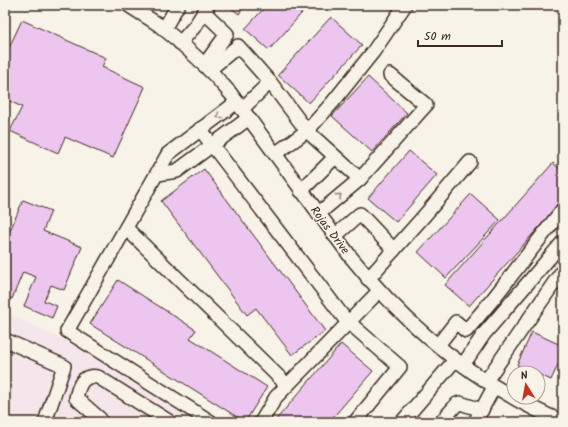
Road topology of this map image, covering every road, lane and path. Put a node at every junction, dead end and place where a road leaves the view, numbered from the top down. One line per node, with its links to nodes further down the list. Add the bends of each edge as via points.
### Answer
1 (128, 5): 5 (street, Rojas Drive)
2 (178, 5): 5 (street)
3 (405, 5): 12 (street, via 373,52)
4 (206, 8): 6 (street); 7 (street, via 227,34)
5 (164, 29): 6 (street, Rojas Drive)
6 (180, 43): 7 (street, Rojas Drive)
7 (207, 67): 9 (street, via 238,46); 10 (street, Rojas Drive)
8 (390, 75): 18 (street, via 426,105)
9 (270, 82): 10 (street); 12 (street)
10 (243, 110): 11 (street, one-way to 11); 13 (street); 14 (street, Rojas Drive)
11 (200, 129): 13 (street); 17 (street, via 168,154)
12 (307, 131): 14 (street); 15 (street)
13 (213, 144): 17 (street, via 176,171); 29 (street)
14 (275, 154): 19 (street, Rojas Drive)
15 (335, 157): 18 (street); 19 (street)
16 (470, 162): 25 (street)
17 (158, 174): 22 (street)
18 (360, 179): 21 (street, one-way to 18)
19 (301, 191): 21 (street, Rojas Drive)
20 (563, 209): 31 (street, via 466,331 456,322)
21 (318, 214): 23 (street, Rojas Drive)
22 (126, 228): 34 (street); 39 (street, via 67,331)
23 (335, 236): 25 (street, via 360,214); 27 (street, Rojas Drive)
24 (563, 242): 32 (street)
25 (394, 250): 27 (street)
26 (563, 270): 33 (street)
27 (368, 279): 28 (street, Rojas Drive)
28 (379, 291): 29 (street); 31 (street, Rojas Drive)
29 (348, 322): 34 (street); 41 (street, via 400,367)
30 (5, 340): 36 (street, via 64,366)
31 (438, 345): 32 (street, Rojas Drive)
32 (459, 362): 33 (street, Rojas Drive); 42 (street)
33 (490, 384): 35 (street); 45 (street, Rojas Drive)
34 (287, 386): 40 (street, via 276,397)
35 (482, 410): 43 (street, via 460,403); 44 (street)
36 (45, 422)
37 (98, 422): 38 (street, via 100,419 76,398 84,379 91,376 98,377)
38 (170, 422)
39 (211, 422)
40 (261, 422)
41 (355, 422)
42 (402, 422)
43 (441, 422)
44 (475, 422)
45 (563, 422)

